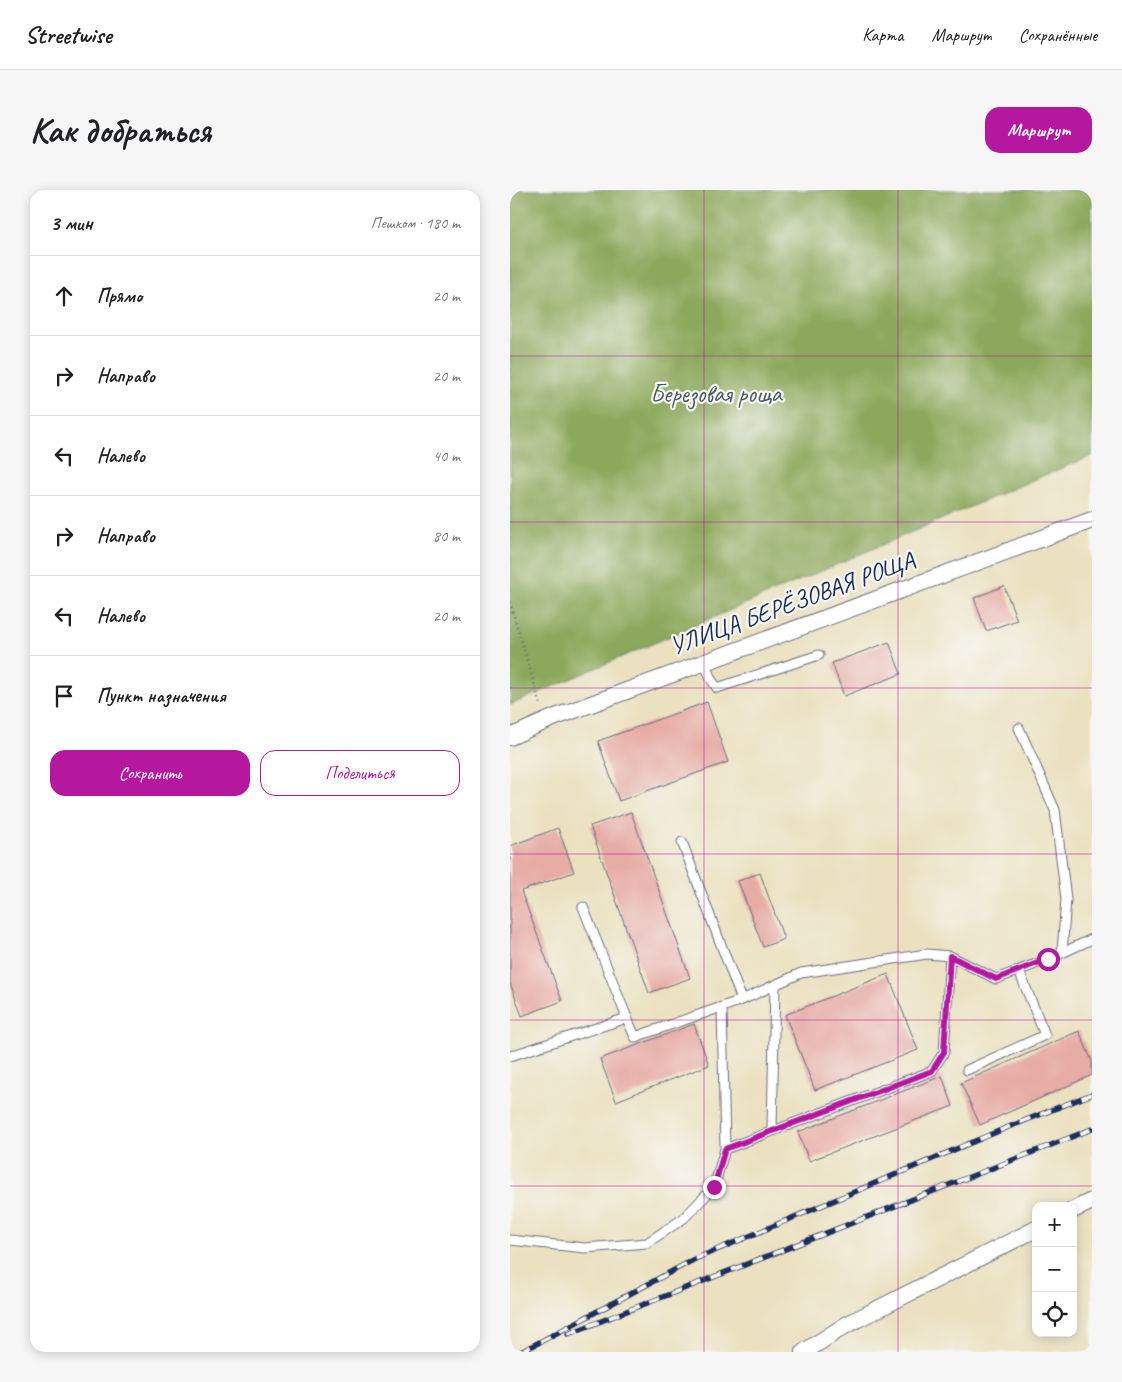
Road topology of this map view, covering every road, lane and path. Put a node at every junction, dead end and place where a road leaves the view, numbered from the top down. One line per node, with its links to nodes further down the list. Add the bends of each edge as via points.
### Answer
1 (1092, 520): 4 (street, УЛИЦА БЕРЁЗОВАЯ РОЩА)
2 (510, 602): 5 (path)
3 (819, 655): 4 (lane, via 717,688)
4 (704, 662): 5 (street, УЛИЦА БЕРЁЗОВАЯ РОЩА)
5 (546, 722): 7 (street, УЛИЦА БЕРЁЗОВАЯ РОЩА)
6 (1019, 728): 11 (lane, via 1055,810 1066,899)
7 (510, 737)
8 (682, 842): 15 (lane)
9 (583, 907): 17 (lane)
10 (1092, 939): 11 (lane)
11 (1062, 953): 13 (lane)
12 (950, 956): 13 (lane, via 996,979); 14 (lane, via 927,954 801,973); 20 (lane, via 944,1052 932,1071)
13 (1019, 971): 19 (lane, via 1045,1035)
14 (775, 985): 15 (lane); 20 (lane)
15 (742, 1000): 16 (lane)
16 (722, 1007): 17 (lane, via 635,1037); 21 (lane)
17 (627, 1018): 18 (lane)
18 (510, 1056)
19 (967, 1070)
20 (772, 1130): 21 (lane)
21 (725, 1149): 25 (lane, via 714,1187 684,1218 647,1243 585,1248)
22 (1092, 1200): 23 (street)
23 (1077, 1208)
24 (1032, 1231): 26 (street, via 846,1325)
25 (510, 1240)
26 (804, 1352)

